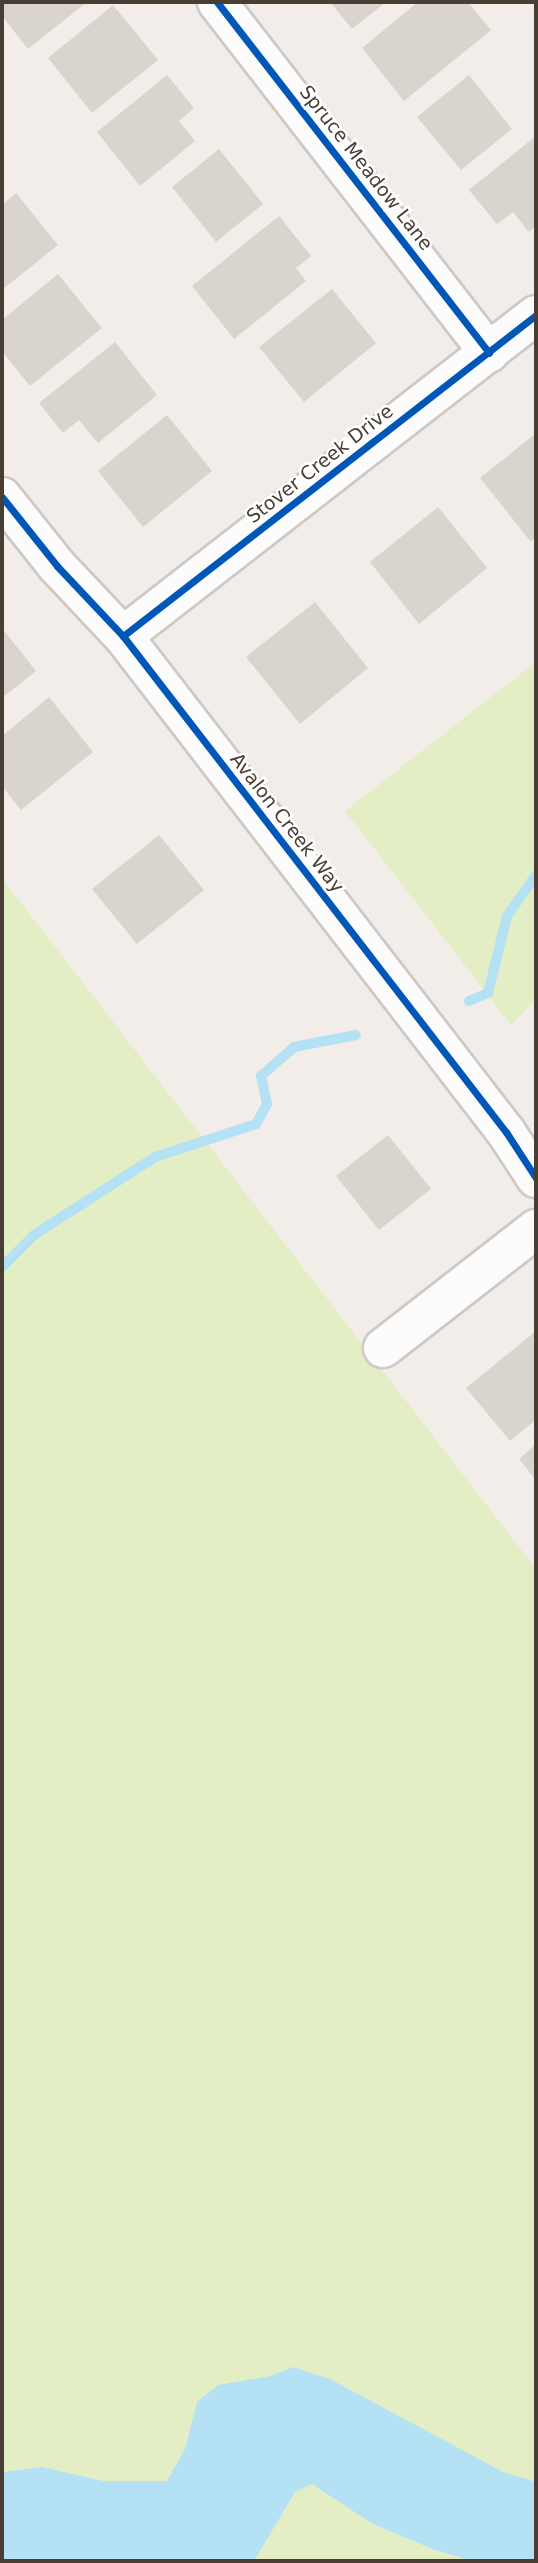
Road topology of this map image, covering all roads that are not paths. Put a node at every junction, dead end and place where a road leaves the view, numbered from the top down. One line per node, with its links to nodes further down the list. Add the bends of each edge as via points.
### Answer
1 (218, 2): 3 (street, Spruce Meadow Lane)
2 (536, 316): 3 (street, Stover Creek Drive)
3 (489, 353): 5 (street, Stover Creek Drive)
4 (2, 497): 5 (street, Avalon Creek Way, via 50,558)
5 (123, 636): 6 (street, Avalon Creek Way, via 498,1121)
6 (536, 1178)
7 (536, 1230): 8 (street)
8 (383, 1348)

